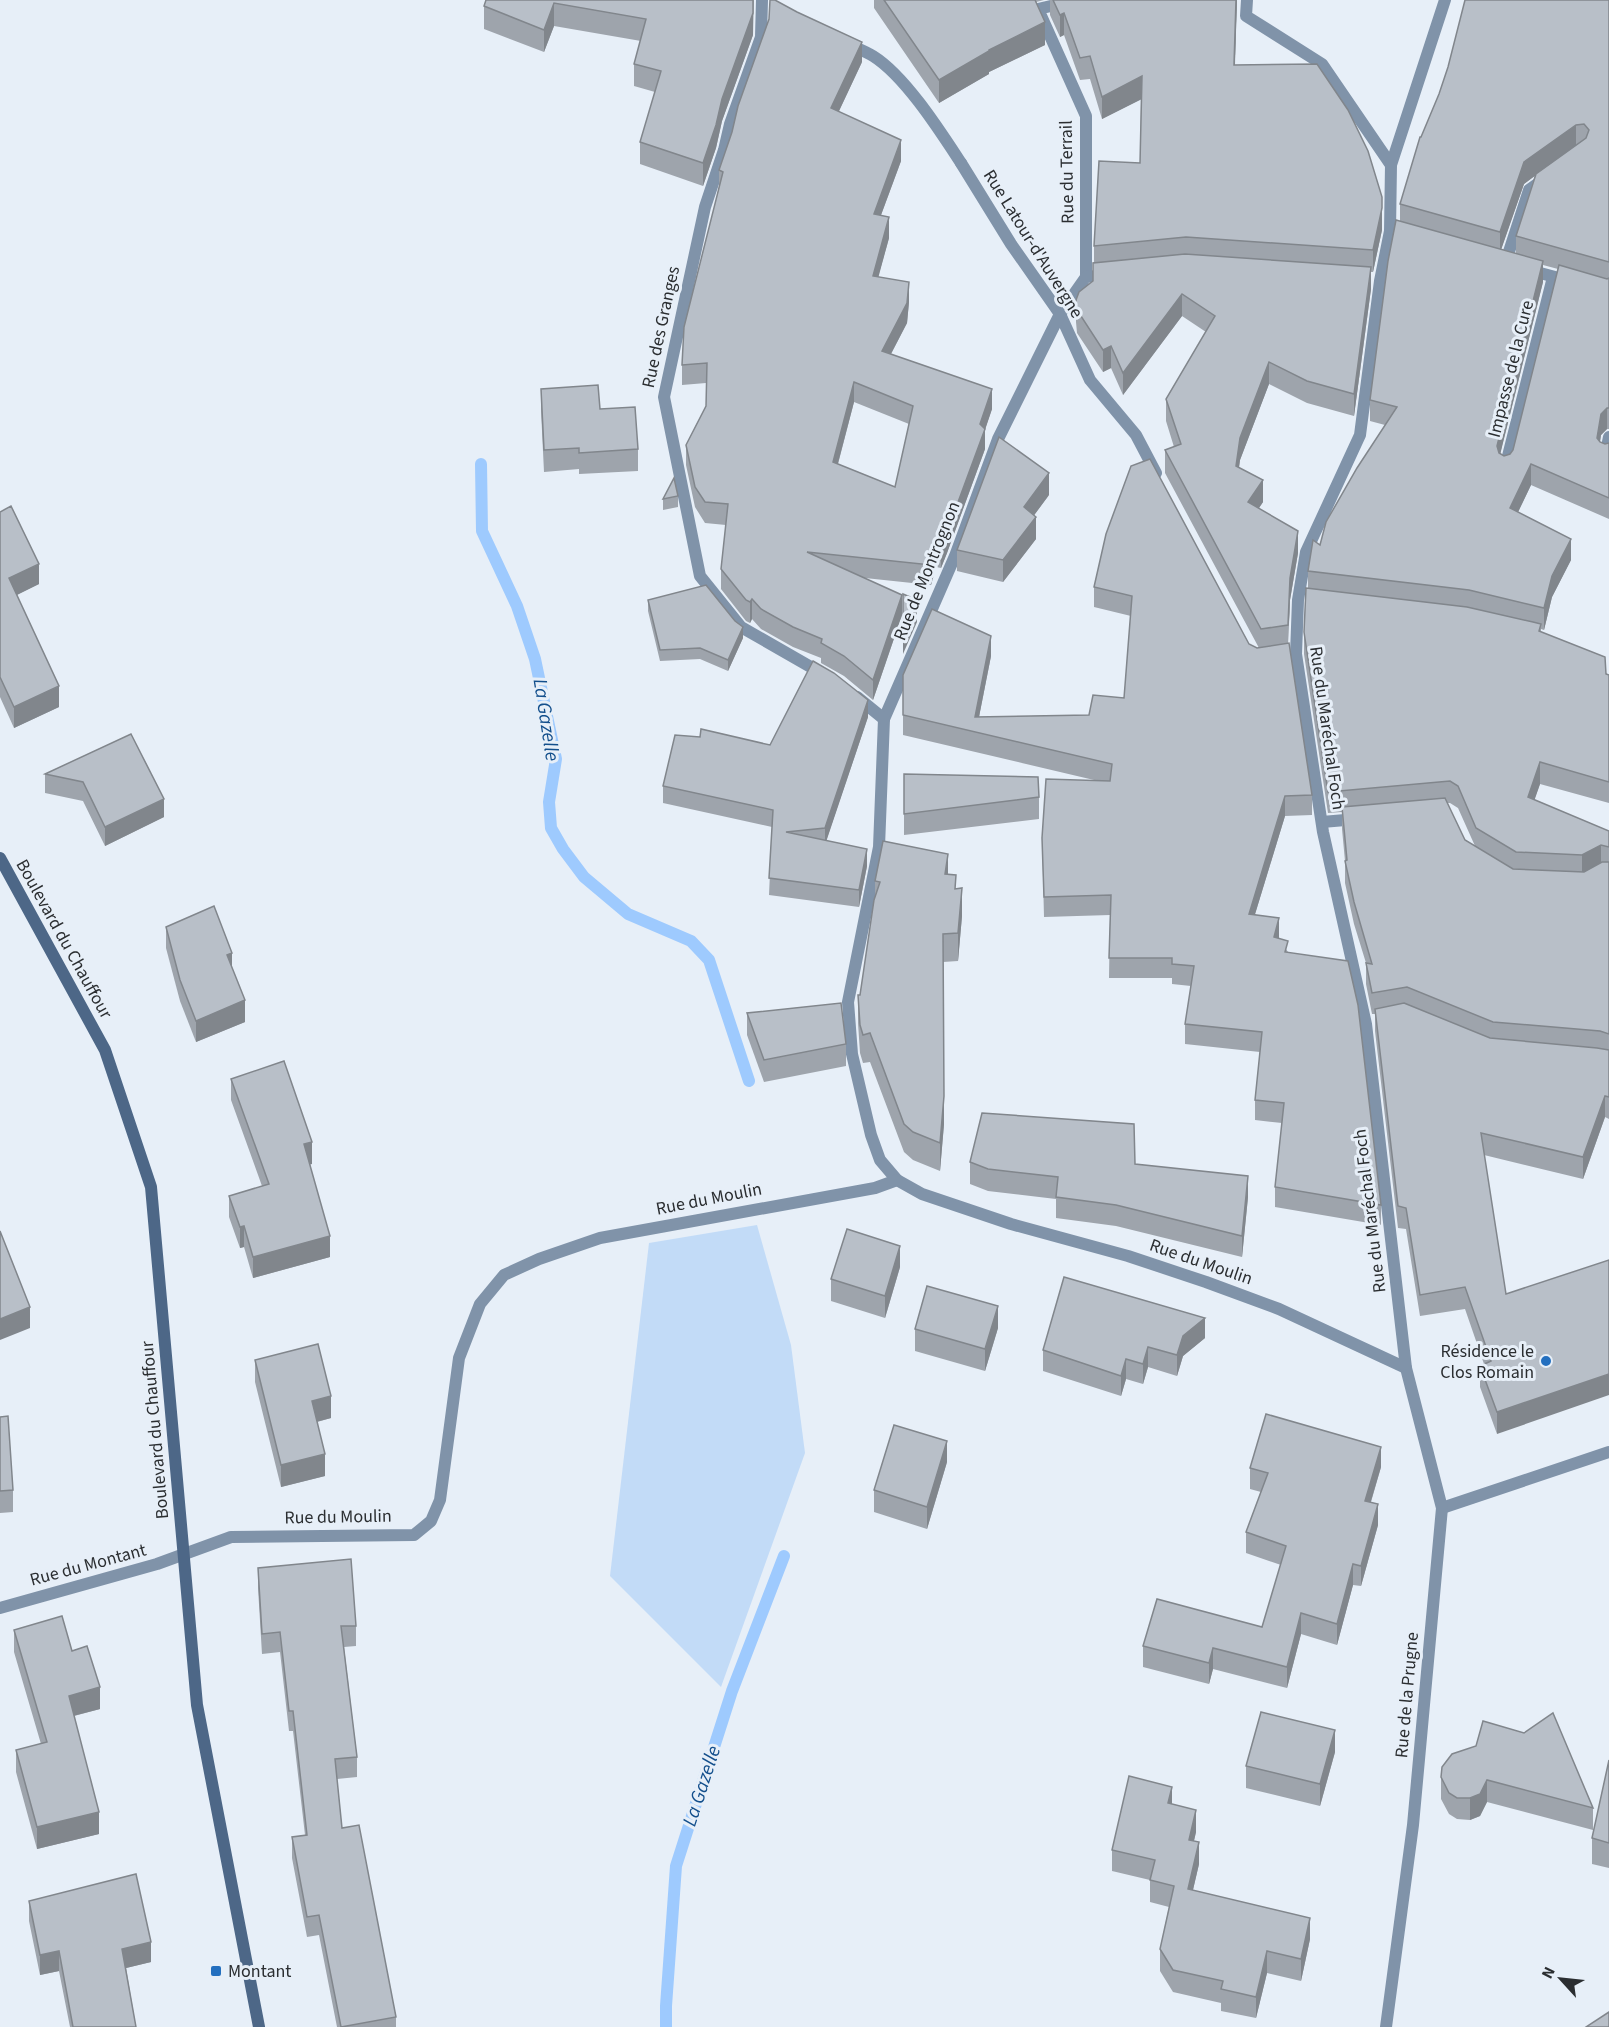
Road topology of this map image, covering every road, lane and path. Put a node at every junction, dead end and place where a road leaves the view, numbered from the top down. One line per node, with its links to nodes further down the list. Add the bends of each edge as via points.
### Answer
1 (1077, 0): 9 (street, Rue du Terrail, via 1038,9 1086,116)
2 (1247, 0): 6 (street, via 1246,16 1322,64)
3 (1445, 0): 6 (street, Rue du Maréchal Foch)
4 (766, 2): 17 (street, Rue des Granges, via 761,37 705,207 664,397 700,576 741,627)
5 (833, 36): 12 (street, Rue Latour-d'Auvergne, via 874,57 891,71 933,120)
6 (1391, 165): 21 (street, Rue du Maréchal Foch, via 1396,233 1374,281 1360,435 1306,552 1304,601 1291,655)
7 (1555, 172): 10 (street, via 1529,190 1500,262)
8 (1119, 274): 9 (street)
9 (1086, 277): 12 (street, Rue de Montrognon)
10 (1553, 277): 11 (street); 15 (street, Impasse de la Cure)
11 (1587, 286)
12 (1060, 314): 16 (street, Rue Latour-d'Auvergne, via 1090,380 1136,435); 19 (street, Rue de Montrognon, via 998,439 955,556)
13 (1609, 437): 14 (street, via 1605,456)
14 (1609, 458)
15 (1504, 469)
16 (1163, 486)
17 (829, 678)
18 (848, 690): 19 (street)
19 (884, 718): 23 (street, Rue de Montrognon, via 879,847 848,1002 852,1054 871,1135 880,1160)
20 (1369, 818): 21 (street)
21 (1322, 822): 24 (street, Rue du Maréchal Foch, via 1371,1023)
22 (0, 858): 27 (main road, Boulevard du Chauffour, via 105,1050 151,1187)
23 (897, 1180): 24 (street, Rue du Moulin, via 947,1204 1128,1256 1258,1301); 27 (street, Rue du Moulin, via 875,1188 600,1238 504,1275 480,1304 459,1358 440,1500 431,1521 414,1534 231,1537)
24 (1406, 1368): 26 (street, Rue de la Prugne)
25 (1609, 1452): 26 (street)
26 (1442, 1508): 30 (street, Rue de la Prugne, via 1413,1825)
27 (184, 1554): 28 (street, Rue du Montant); 29 (main road, Boulevard du Chauffour, via 196,1705)
28 (0, 1608)
29 (259, 2027)
30 (1386, 2027)

